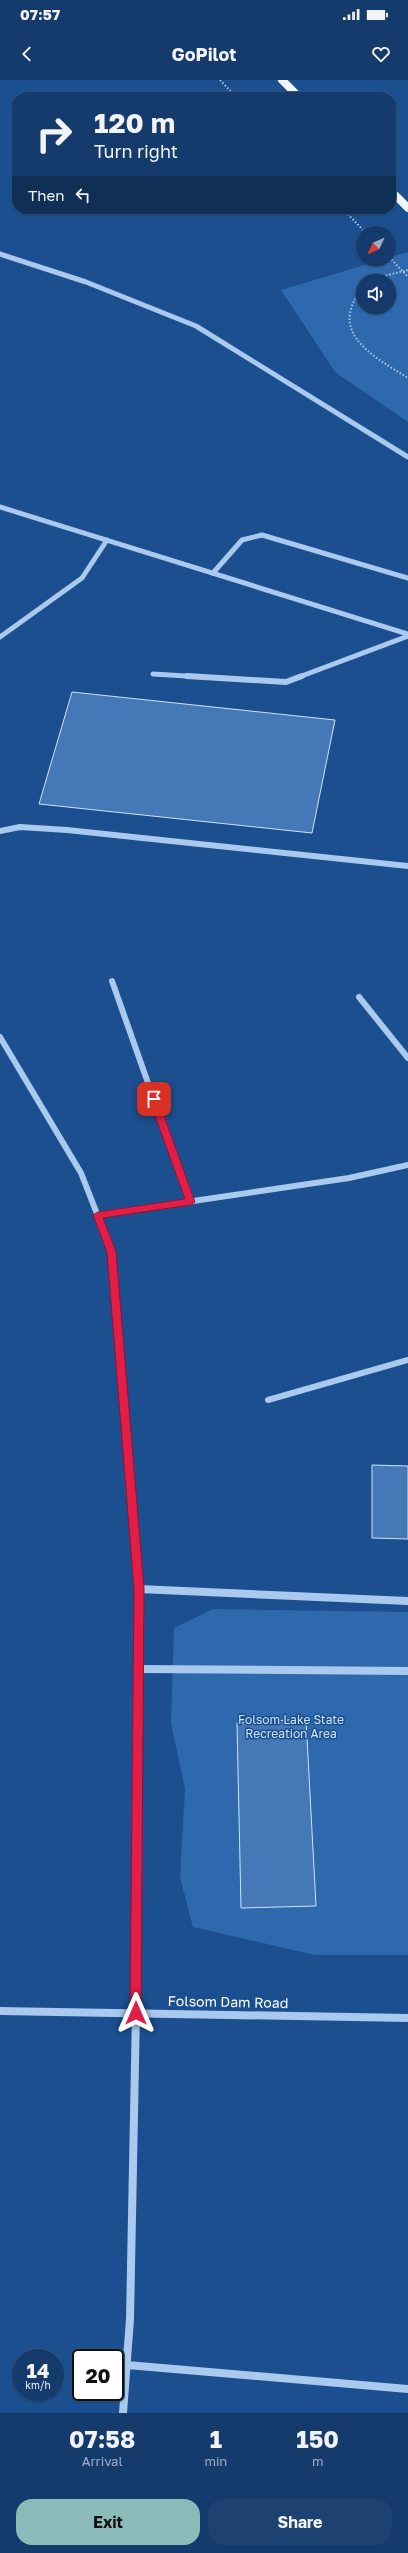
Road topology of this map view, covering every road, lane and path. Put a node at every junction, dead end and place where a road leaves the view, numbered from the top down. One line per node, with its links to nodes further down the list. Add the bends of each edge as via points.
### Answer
1 (220, 80): 3 (path)
2 (282, 80): 4 (main road)
3 (231, 92)
4 (294, 92)
5 (396, 196): 6 (main road)
6 (408, 208)
7 (348, 214): 8 (path)
8 (359, 226)
9 (0, 254): 16 (street, via 86,282 196,326)
10 (396, 264): 13 (path, bridge)
11 (408, 270): 12 (path)
12 (392, 274)
13 (408, 277)
14 (356, 298): 15 (path, via 347,314 348,328 364,347)
15 (408, 378)
16 (408, 457)
17 (0, 507): 18 (street)
18 (107, 540): 19 (street); 22 (street, via 82,578)
19 (213, 573): 20 (street, via 242,540 262,535); 21 (street)
20 (408, 578)
21 (408, 635): 23 (street, via 286,682)
22 (0, 637)
23 (153, 674)
24 (0, 831): 25 (street, via 20,827 67,830)
25 (408, 866)
26 (112, 981): 31 (street)
27 (359, 997): 29 (street)
28 (0, 1036): 32 (street, via 81,1173)
29 (408, 1058)
30 (408, 1165): 31 (street, via 349,1178)
31 (190, 1202): 32 (street)
32 (98, 1215): 35 (street, via 112,1252)
33 (408, 1360): 34 (street)
34 (268, 1400)
35 (139, 1589): 36 (street); 37 (street)
36 (408, 1601)
37 (138, 1669): 38 (street); 40 (street)
38 (408, 1671)
39 (0, 2011): 40 (street, Folsom Dam Road)
40 (136, 2013): 41 (street, Folsom Dam Road); 42 (street)
41 (408, 2018)
42 (127, 2365): 43 (street); 44 (street)
43 (408, 2389)
44 (123, 2413)

